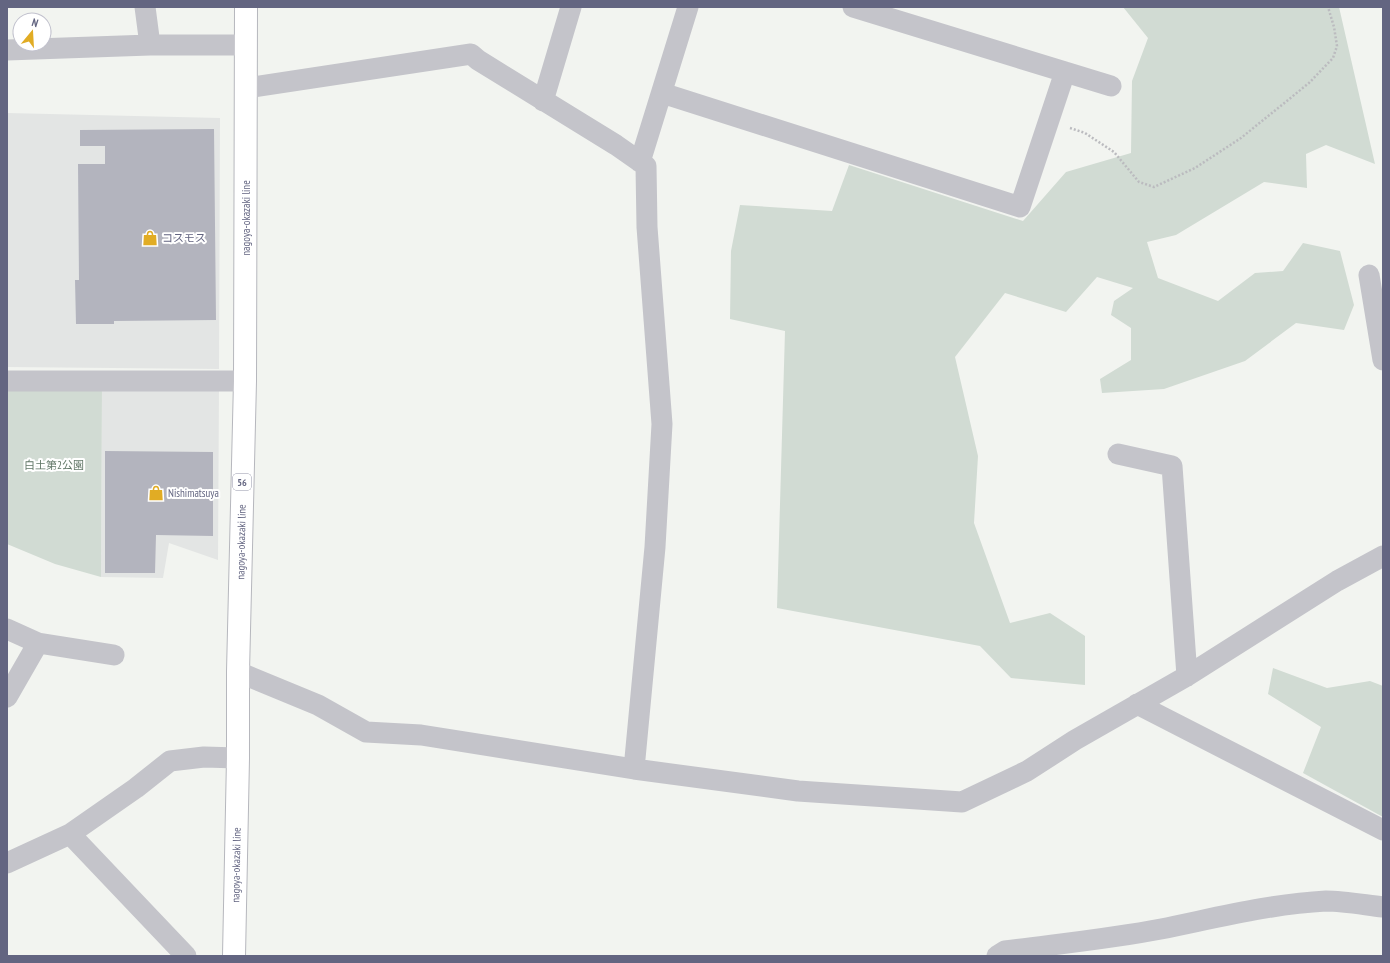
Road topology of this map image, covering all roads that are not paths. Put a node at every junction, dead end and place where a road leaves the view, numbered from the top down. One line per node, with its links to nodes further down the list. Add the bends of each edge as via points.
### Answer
1 (145, 7): 6 (street)
2 (246, 7): 7 (main road, nagoya-okazaki line / 56)
3 (571, 7): 13 (street)
4 (688, 7): 12 (street)
5 (866, 9): 9 (street)
6 (150, 45): 7 (street); 8 (street)
7 (246, 45): 11 (main road, nagoya-okazaki line / 56)
8 (7, 50)
9 (1066, 72): 10 (street); 12 (street, via 1020,207)
10 (1112, 86)
11 (246, 88): 13 (street, via 471,54); 18 (main road, nagoya-okazaki line / 56)
12 (662, 94): 14 (street)
13 (543, 100): 14 (street)
14 (640, 162): 29 (street, via 646,166 662,424 655,547)
15 (1369, 275): 16 (street)
16 (1383, 360)
17 (7, 381): 18 (street)
18 (245, 381): 24 (main road, nagoya-okazaki line / 56)
19 (1118, 454): 25 (street, via 1172,466)
20 (1383, 556): 25 (street)
21 (7, 630): 22 (street)
22 (38, 643): 23 (street); 26 (street)
23 (114, 655)
24 (238, 672): 28 (main road, nagoya-okazaki line / 56); 29 (street, via 318,705 366,732 421,735)
25 (1187, 676): 27 (street)
26 (7, 697)
27 (1137, 704): 29 (street, via 1027,771 962,802 798,791); 30 (street)
28 (238, 758): 31 (street, via 204,757 170,761); 35 (main road, nagoya-okazaki line / 56)
29 (634, 768)
30 (1383, 830)
31 (70, 834): 32 (street); 34 (street)
32 (7, 863)
33 (1383, 907): 36 (street, via 1327,901 1280,906 1160,929 1005,951)
34 (186, 956)
35 (234, 956)
36 (997, 956)

